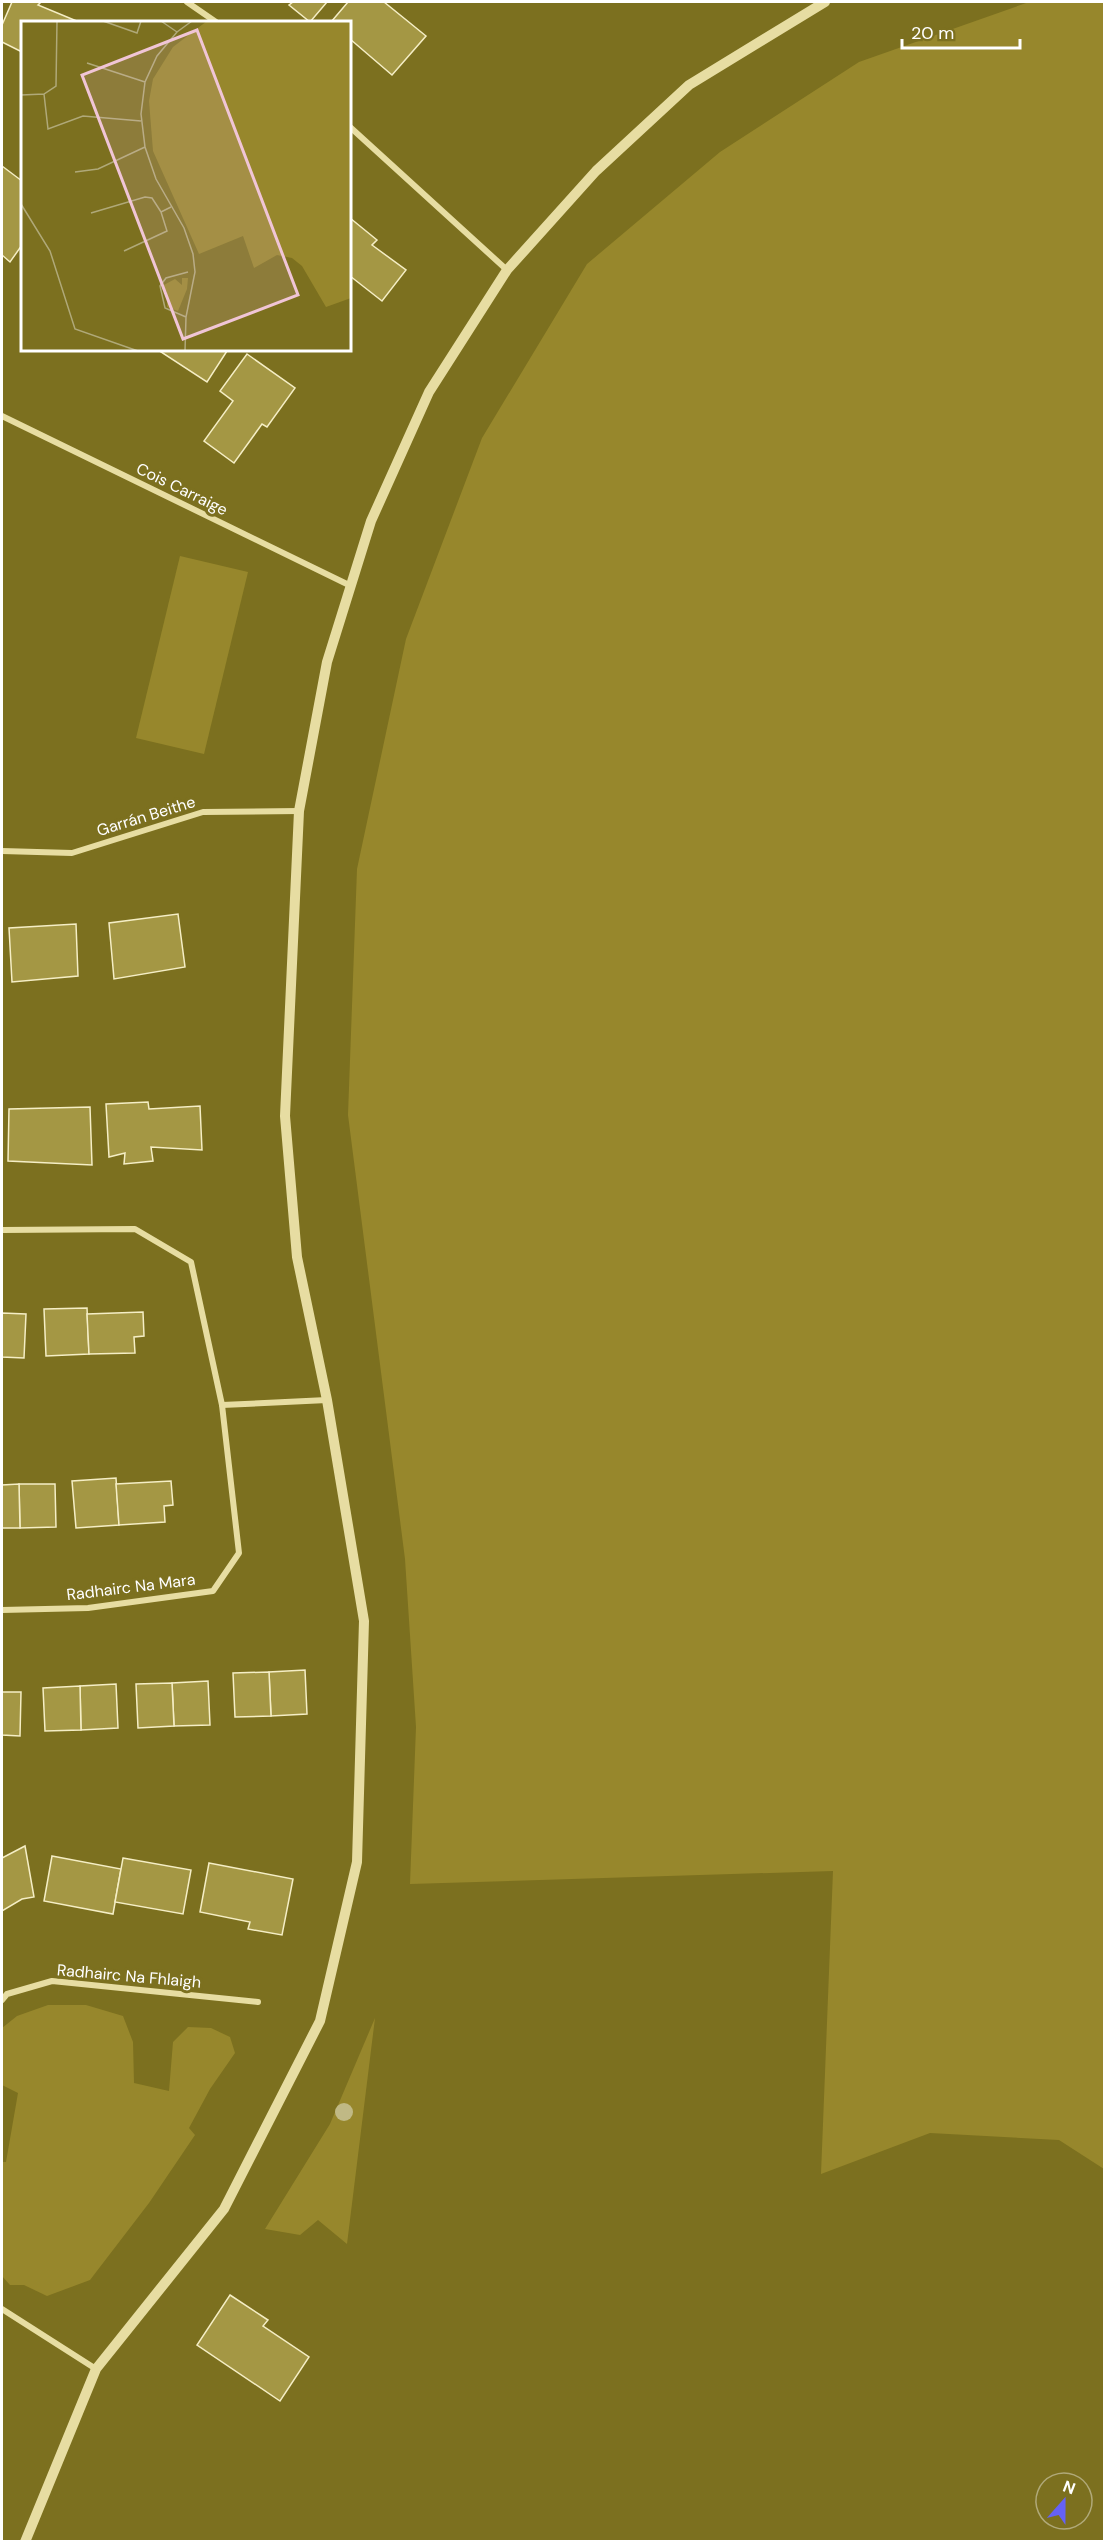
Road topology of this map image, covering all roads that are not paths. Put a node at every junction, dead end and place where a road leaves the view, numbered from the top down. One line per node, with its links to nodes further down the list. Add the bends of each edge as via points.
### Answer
1 (187, 2): 3 (street)
2 (825, 2): 5 (street, via 690,85 596,171)
3 (215, 21)
4 (351, 128): 5 (street)
5 (507, 270): 7 (street, via 429,392 370,521)
6 (2, 416): 7 (street, Cois Carraige)
7 (351, 586): 8 (street, via 327,662)
8 (299, 811): 9 (street, Garrán Beithe, via 203,812 72,853); 11 (street, via 285,1116 297,1257)
9 (2, 851)
10 (2, 1230): 12 (street, Radhairc Na Mara, via 135,1229 191,1262)
11 (327, 1400): 12 (street); 17 (street, via 364,1620 357,1862 320,2021 224,2209)
12 (222, 1405): 13 (street, Radhairc Na Mara, via 239,1553 213,1591 88,1608)
13 (2, 1610)
14 (2, 2000): 15 (street, Radhairc Na Fhlaigh, via 7,1994 52,1982)
15 (258, 2002)
16 (2, 2309): 17 (street)
17 (96, 2369): 18 (street)
18 (25, 2541)

